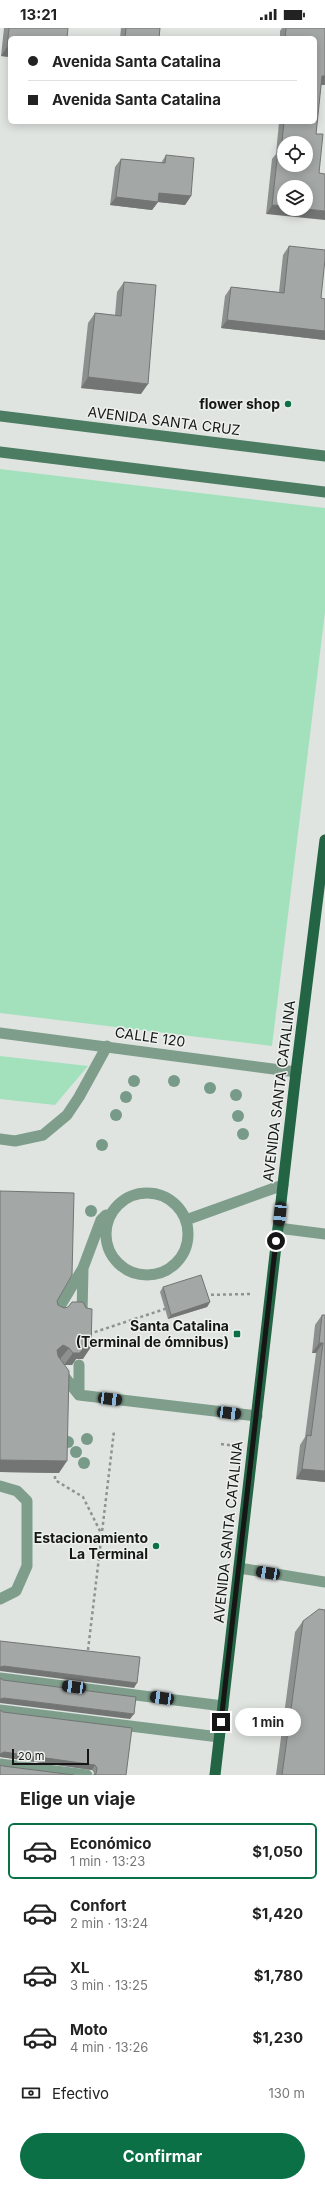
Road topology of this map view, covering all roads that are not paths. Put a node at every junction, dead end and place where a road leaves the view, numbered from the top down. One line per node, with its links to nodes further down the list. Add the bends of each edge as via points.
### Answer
1 (0, 416): 3 (main road, AVENIDA SANTA CRUZ)
2 (0, 452): 4 (main road)
3 (325, 456)
4 (325, 492)
5 (325, 840): 6 (main road, AVENIDA SANTA CATALINA)
6 (322, 883): 9 (main road, AVENIDA SANTA CATALINA)
7 (0, 1033): 8 (street, CALLE 120)
8 (107, 1046): 9 (street, CALLE 120); 10 (street, via 67,1115 43,1135 15,1141)
9 (296, 1072): 11 (main road, AVENIDA SANTA CATALINA)
10 (0, 1139)
11 (283, 1185): 13 (street); 14 (main road, AVENIDA SANTA CATALINA)
12 (114, 1208): 13 (street, via 135,1194 153,1193 171,1200); 13 (street, via 107,1220 105,1234 108,1248 115,1261 126,1270 140,1274 154,1274 167,1270 178,1261 185,1248 188,1234); 16 (street, via 101,1220)
13 (186, 1220)
14 (278, 1228): 15 (street); 22 (main road, AVENIDA SANTA CATALINA)
15 (325, 1234)
16 (83, 1268): 17 (street); 18 (street)
17 (56, 1313)
18 (82, 1314)
19 (55, 1364): 21 (street)
20 (79, 1365): 21 (street)
21 (79, 1395): 22 (street)
22 (257, 1416): 24 (main road, AVENIDA SANTA CATALINA)
23 (0, 1486): 26 (street, via 16,1491 27,1501 27,1566 16,1592)
24 (240, 1568): 25 (street); 28 (main road, AVENIDA SANTA CATALINA)
25 (325, 1582)
26 (0, 1599)
27 (0, 1678): 28 (street)
28 (223, 1706): 30 (main road, AVENIDA SANTA CATALINA)
29 (0, 1710): 30 (street)
30 (219, 1737): 33 (main road, AVENIDA SANTA CATALINA)
31 (0, 1764): 32 (street)
32 (86, 1775)
33 (215, 1775)

